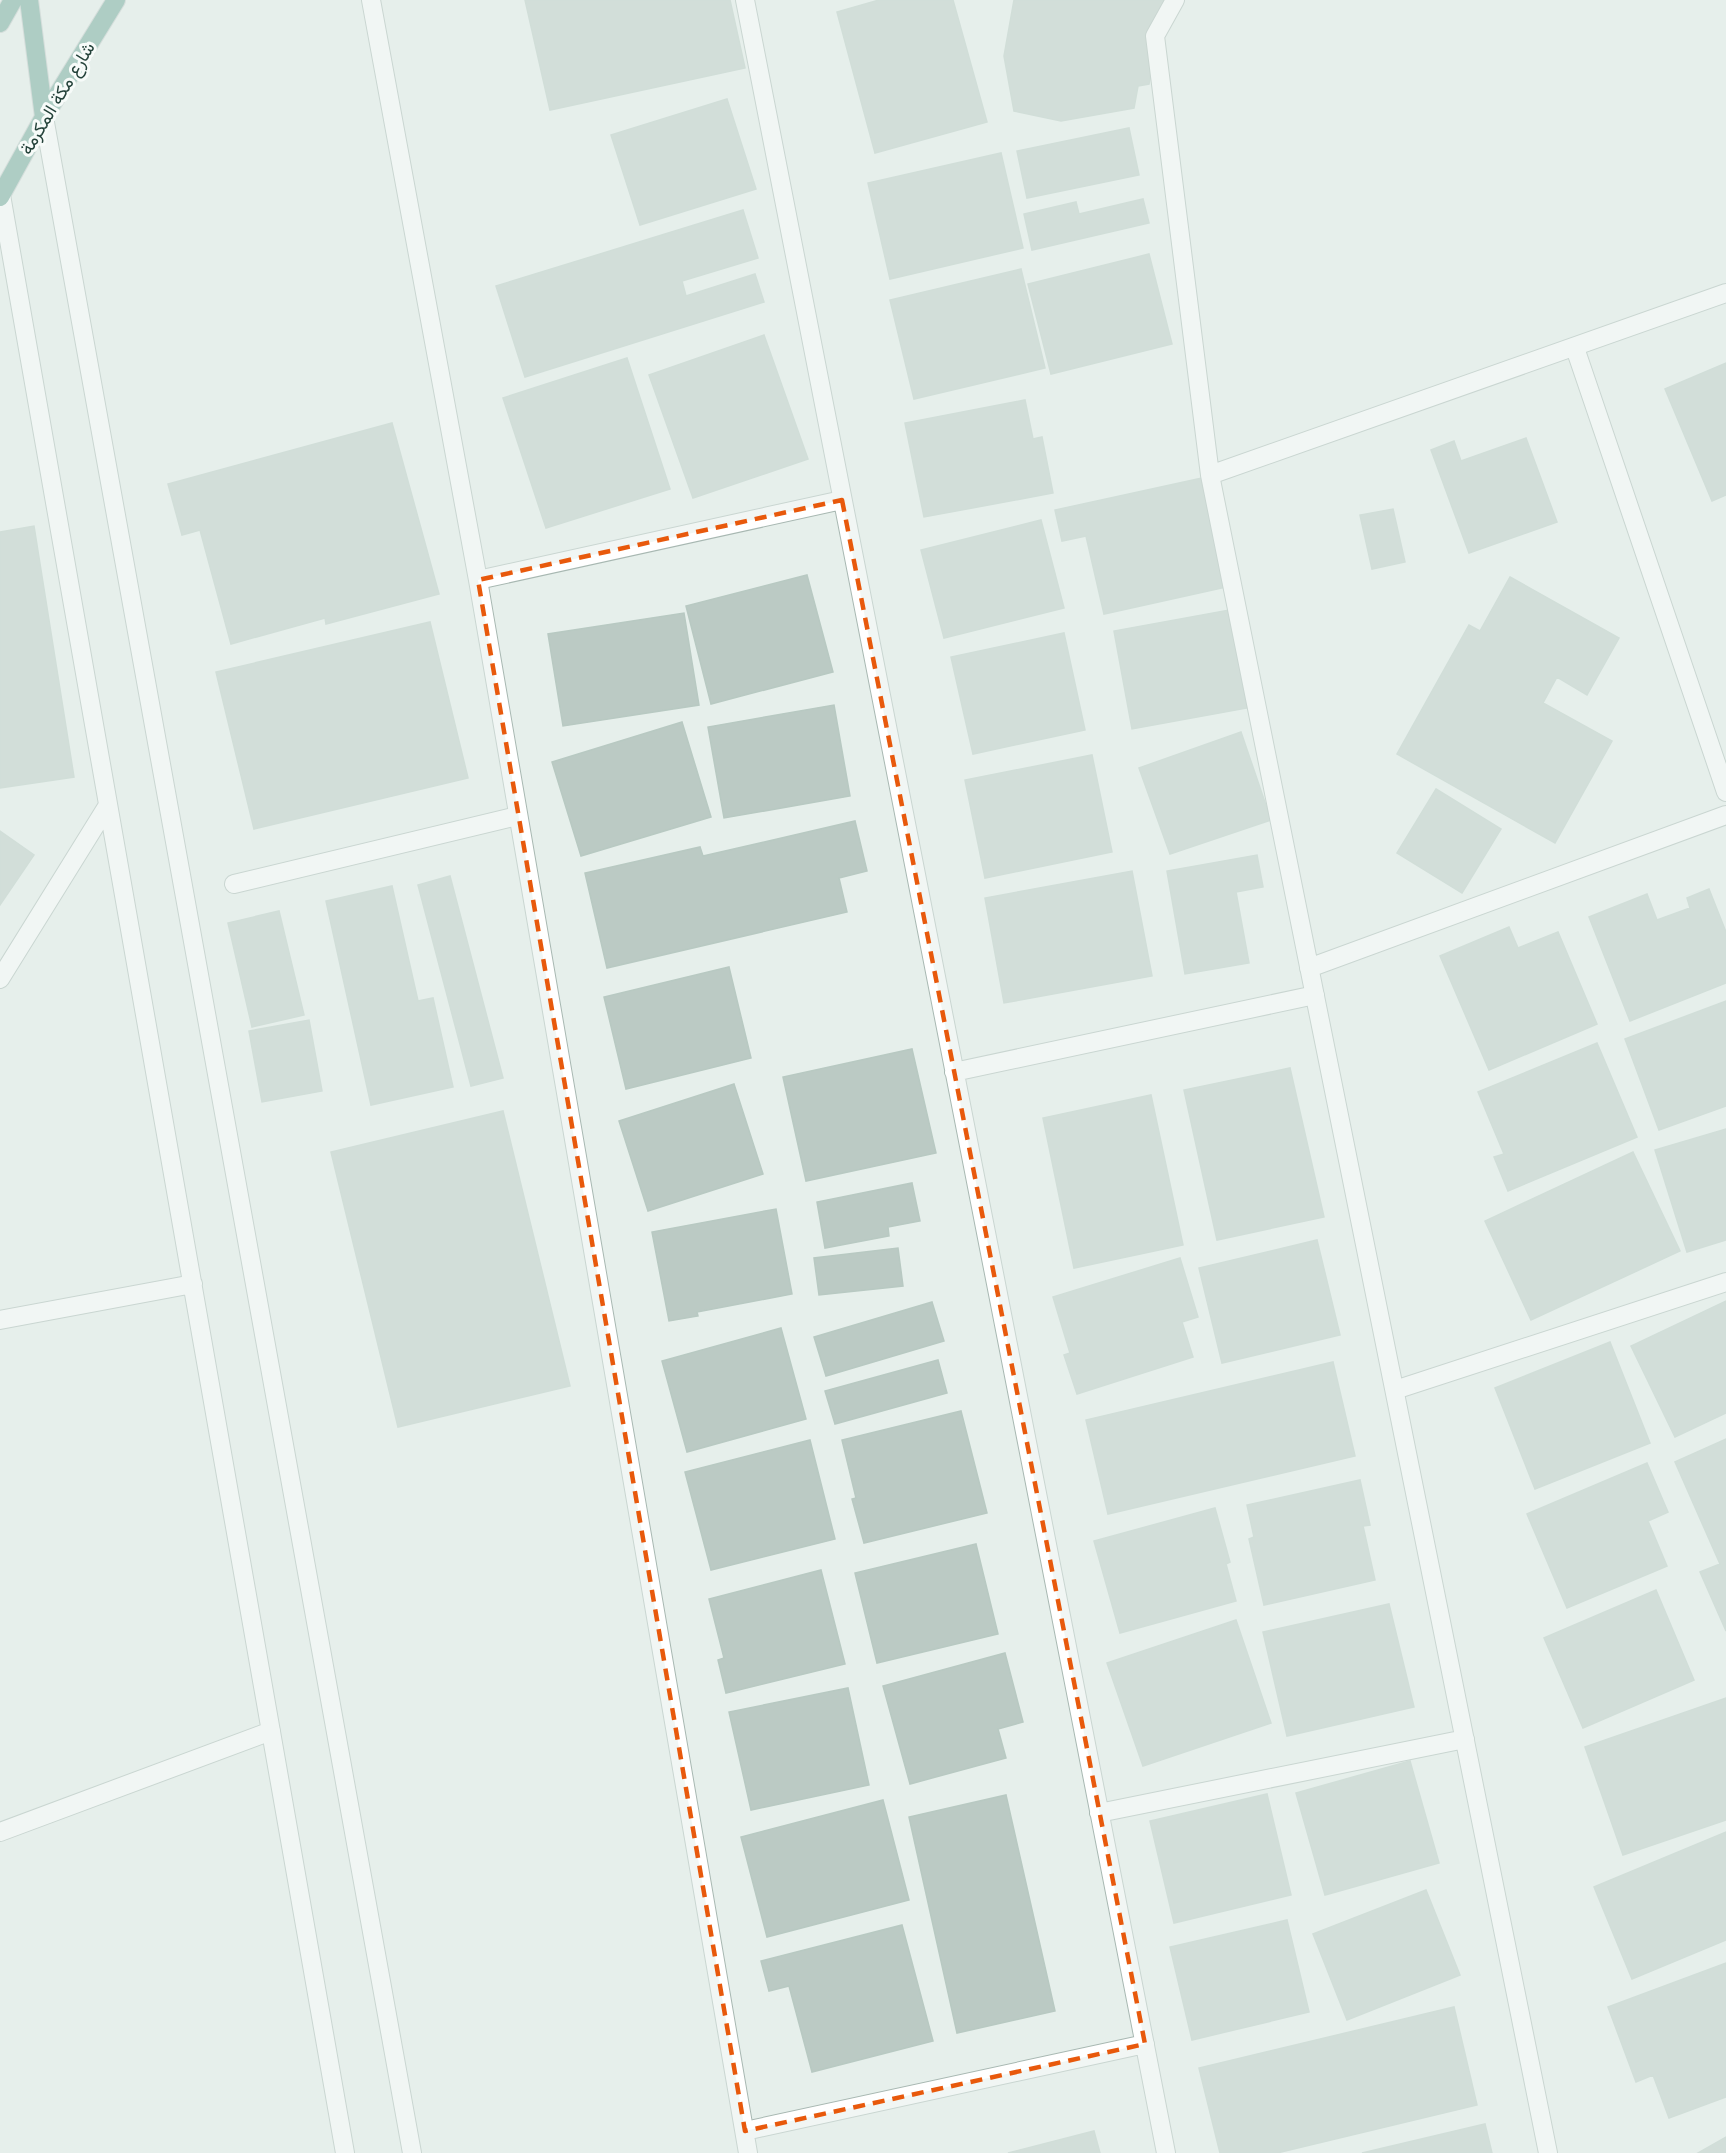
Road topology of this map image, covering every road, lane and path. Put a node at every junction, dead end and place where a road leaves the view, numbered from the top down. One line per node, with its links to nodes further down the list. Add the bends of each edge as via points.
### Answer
1 (13, 0): 7 (main road)
2 (29, 0): 8 (main road)
3 (116, 0): 8 (main road, شارع مكة المكرمة)
4 (371, 0): 14 (street)
5 (745, 0): 13 (street)
6 (1175, 0): 12 (street, via 1155,36)
7 (0, 23)
8 (44, 117): 9 (main road, شارع مكة المكرمة); 35 (street)
9 (0, 193): 16 (street)
10 (1726, 293): 11 (street)
11 (1575, 348): 12 (street); 15 (street)
12 (1210, 475): 20 (street)
13 (842, 500): 14 (street); 23 (street)
14 (478, 580): 18 (street)
15 (1726, 792)
16 (108, 805): 21 (street); 25 (street)
17 (1726, 815): 20 (street)
18 (517, 816): 19 (street); 33 (street)
19 (234, 884)
20 (1309, 968): 22 (street)
21 (0, 979)
22 (1315, 995): 23 (street); 27 (street)
23 (954, 1072): 30 (street)
24 (1726, 1282): 27 (street)
25 (193, 1284): 26 (street); 28 (street)
26 (0, 1320)
27 (1395, 1390): 29 (street)
28 (271, 1731): 31 (street); 34 (street)
29 (1465, 1738): 30 (street); 38 (street)
30 (1100, 1813): 32 (street)
31 (0, 1832)
32 (1144, 2044): 33 (street); 37 (street)
33 (745, 2130): 36 (street)
34 (345, 2153)
35 (411, 2153)
36 (748, 2153)
37 (1166, 2153)
38 (1548, 2153)

